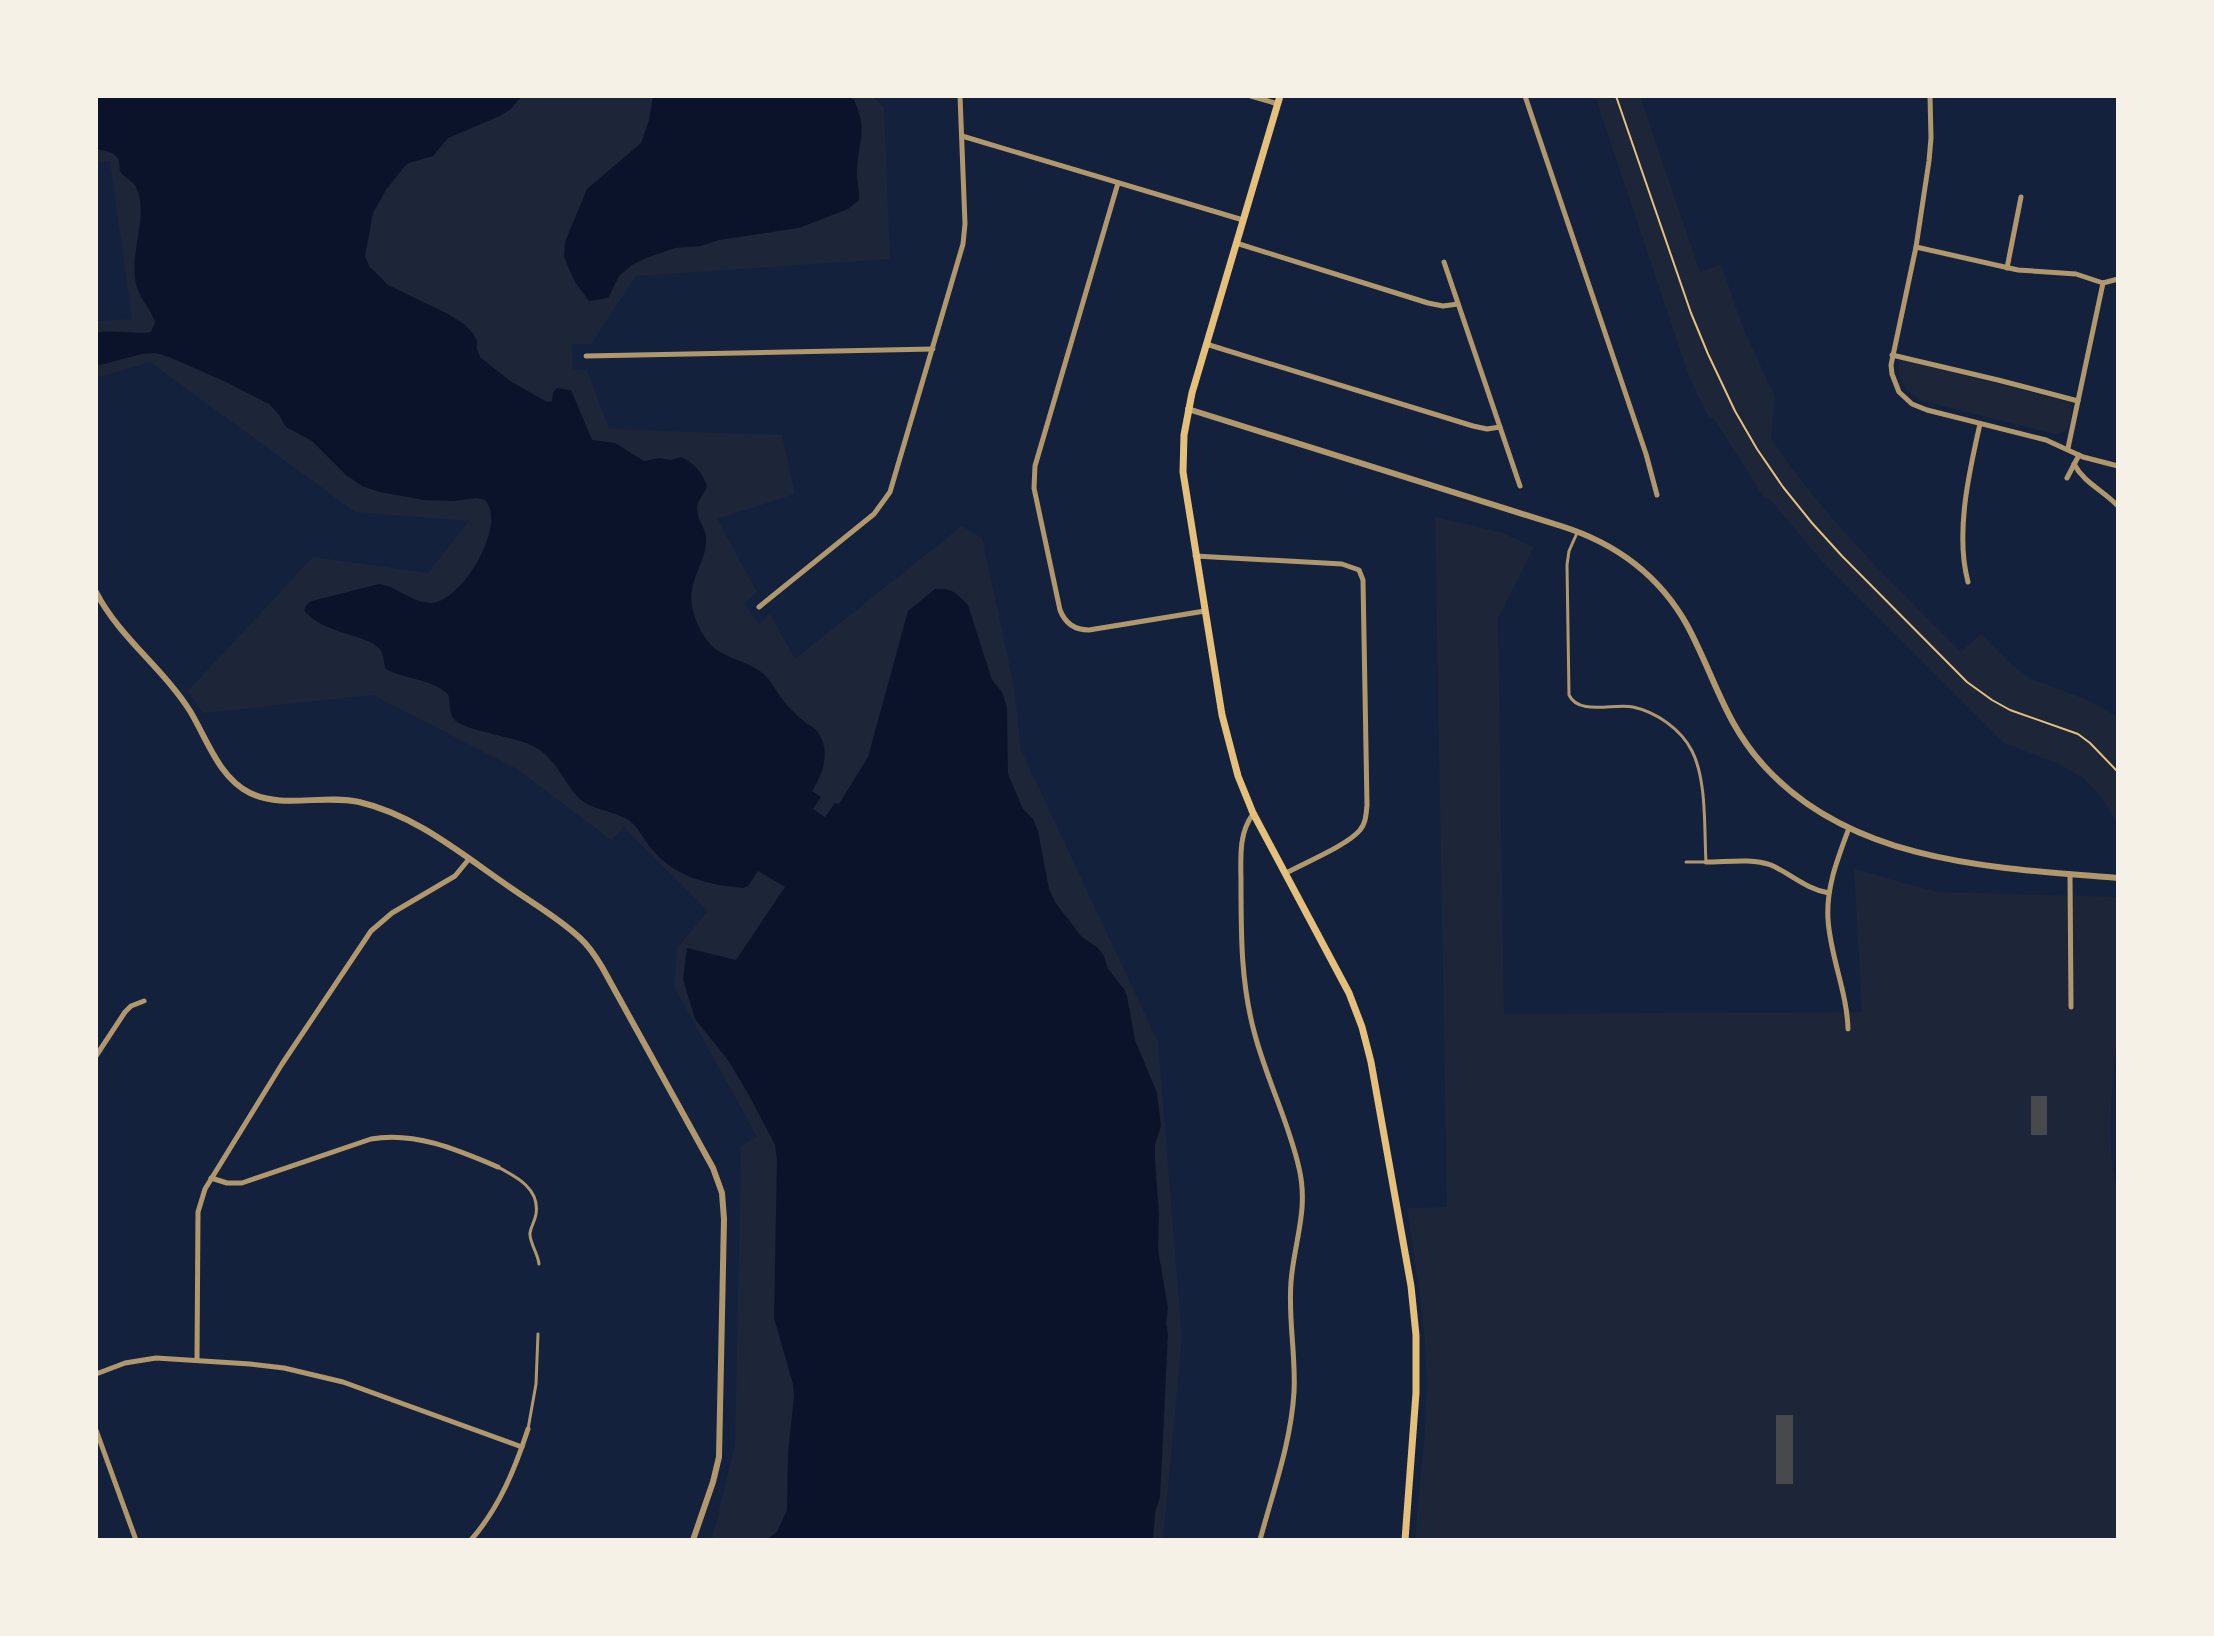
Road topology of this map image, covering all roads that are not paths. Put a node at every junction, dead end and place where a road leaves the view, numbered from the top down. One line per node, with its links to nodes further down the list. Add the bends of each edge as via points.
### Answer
1 (960, 96): 6 (street)
2 (1251, 96): 5 (street)
3 (1525, 96): 31 (street)
4 (1930, 96): 11 (street, via 1931,150)
5 (1279, 100): 9 (main road)
6 (962, 136): 7 (street); 18 (street, via 965,233)
7 (1118, 183): 9 (street); 38 (street, via 1035,466 1035,490 1060,610 1071,625 1089,630)
8 (2021, 197): 13 (street)
9 (1243, 220): 10 (main road)
10 (1236, 243): 16 (street, via 1428,303); 17 (main road)
11 (1916, 247): 13 (street); 19 (street)
12 (1444, 262): 16 (street)
13 (2007, 268): 15 (street, via 2076,274)
14 (2118, 279): 15 (street)
15 (2103, 283): 21 (street)
16 (1458, 304): 24 (street)
17 (1206, 344): 22 (main road); 24 (street, via 1473,426)
18 (933, 349): 20 (street); 37 (street, via 886,500)
19 (1892, 355): 21 (street); 23 (street, via 1892,374 1905,398 1927,410)
20 (586, 356)
21 (2078, 401): 25 (street)
22 (1188, 409): 33 (street); 34 (main road, via 1182,458)
23 (1980, 424): 25 (street); 35 (street, via 1962,541)
24 (1500, 427): 30 (street)
25 (2068, 448): 26 (street)
26 (2079, 455): 27 (street); 28 (street)
27 (2074, 464): 29 (street); 32 (street)
28 (2118, 466)
29 (2067, 478)
30 (1520, 486)
31 (1657, 495)
32 (2118, 506)
33 (1578, 531): 40 (street, via 1627,557 1660,588 1687,626 1726,713 1749,748 1795,795); 43 (lane, via 1567,565 1569,695 1581,706 1644,710 1684,739 1700,775)
34 (1195, 556): 38 (main road); 44 (street, via 1342,564 1362,574 1365,821 1348,840)
35 (1968, 582)
36 (97, 597): 41 (street, via 184,703 215,757 243,789 268,799 332,798 368,804 407,820)
37 (759, 607)
38 (1205, 611): 39 (main road, via 1227,738)
39 (1253, 813): 44 (main road); 64 (street, via 1244,829 1241,856 1243,978 1255,1038 1300,1170 1303,1208 1291,1286 1292,1409)
40 (1849, 828): 45 (street, via 1949,859); 47 (street)
41 (469, 859): 53 (street, via 455,876 371,931); 63 (street, via 561,922 588,947 718,1180 724,1219 719,1457)
42 (1686, 862): 43 (lane)
43 (1706, 862): 47 (street, via 1763,863)
44 (1286, 873): 65 (main road, via 1349,993 1367,1044 1380,1108 1417,1344)
45 (2070, 874): 46 (street); 49 (street)
46 (2118, 878)
47 (1829, 893): 50 (street, via 1828,921)
48 (144, 1001): 51 (street, via 125,1012)
49 (2071, 1007)
50 (1848, 1029)
51 (96, 1056)
52 (498, 1167): 53 (street, via 435,1144 391,1137 242,1183); 54 (lane, via 532,1192 537,1212 530,1235)
53 (211, 1178): 56 (street, via 198,1212)
54 (539, 1264)
55 (538, 1334): 58 (lane)
56 (197, 1360): 57 (street, via 140,1360); 60 (street, via 325,1376)
57 (96, 1374)
58 (528, 1429): 60 (street)
59 (96, 1430): 61 (street)
60 (522, 1447): 62 (street, via 504,1491)
61 (136, 1540)
62 (471, 1540)
63 (693, 1540)
64 (1260, 1540)
65 (1405, 1540)

